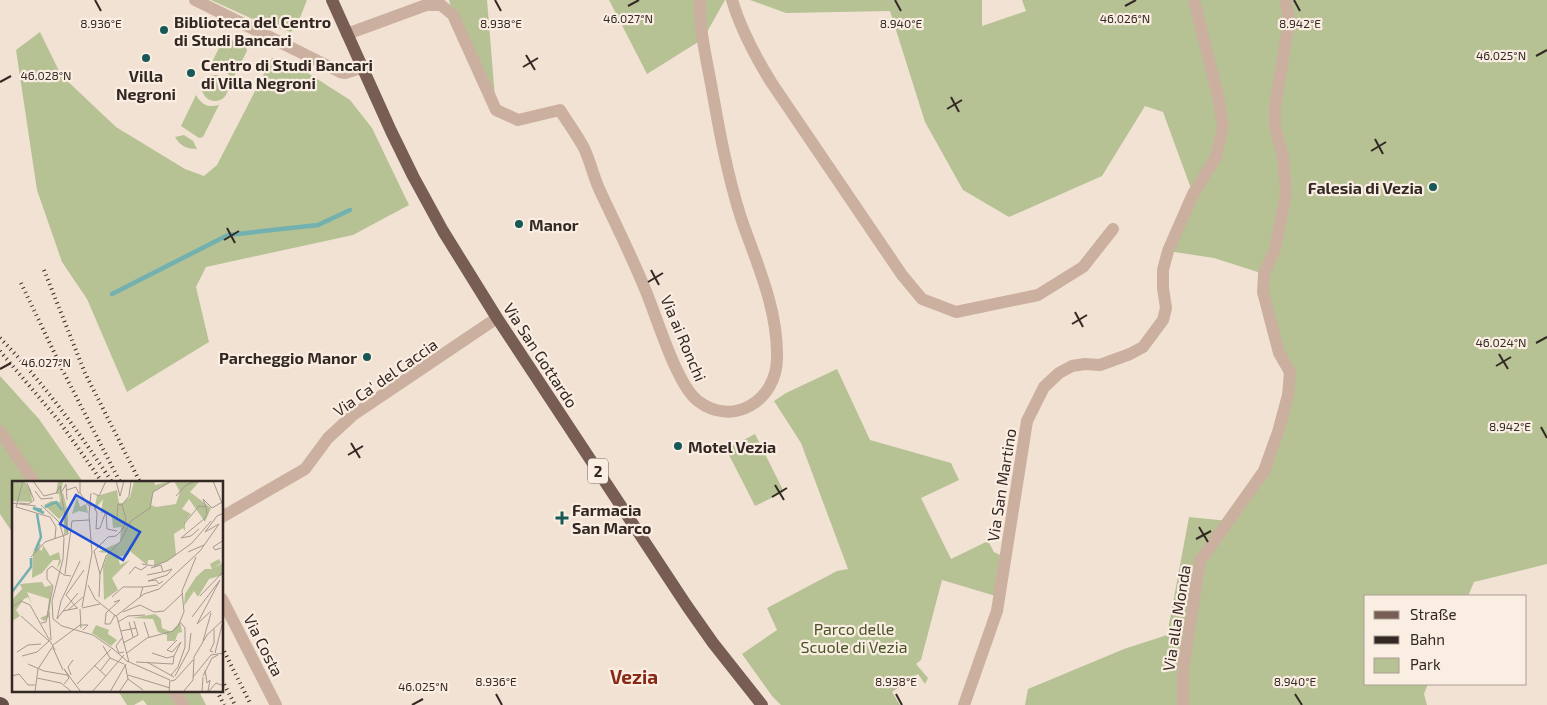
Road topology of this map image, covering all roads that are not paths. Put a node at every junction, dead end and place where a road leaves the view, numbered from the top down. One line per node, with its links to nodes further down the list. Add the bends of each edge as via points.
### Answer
1 (195, 0): 8 (street, via 340,72)
2 (332, 0): 7 (main road, Via San Gottardo / 2)
3 (700, 0): 7 (street, Via ai Ronchi, via 703,39 724,156 733,193 769,299 776,335 777,370 770,388 754,403 724,412 714,411 700,402 681,380 584,148 560,110 518,120 496,110 453,15 441,5 426,5)
4 (732, 0): 9 (street, via 739,23 771,82 902,275 922,299 956,312 1038,295 1084,267)
5 (1194, 0): 19 (street, Via San Martino, via 1223,126 1216,157 1193,194 1168,251 1163,270 1166,308 1163,320 1143,347 1100,365 1072,366 1044,387 1028,421 997,611)
6 (1286, 0): 20 (street, Via alla Monda, via 1289,20 1275,107 1275,127 1283,157 1286,194 1275,249 1264,274 1263,292 1279,353 1290,372 1288,395 1264,471 1200,561 1183,669)
7 (347, 34): 8 (main road, Via San Gottardo / 2)
8 (361, 68): 10 (main road, Via San Gottardo / 2, via 413,176)
9 (1113, 229)
10 (497, 318): 13 (street, Via Ca' del Caccia, via 354,415 328,438 304,469); 18 (main road, Via San Gottardo / 2, via 687,606)
11 (0, 431): 12 (street)
12 (33, 481)
13 (224, 516)
14 (224, 603): 17 (street, Via Costa)
15 (175, 692): 16 (street)
16 (183, 705)
17 (276, 705)
18 (762, 705)
19 (964, 705)
20 (1183, 705)

